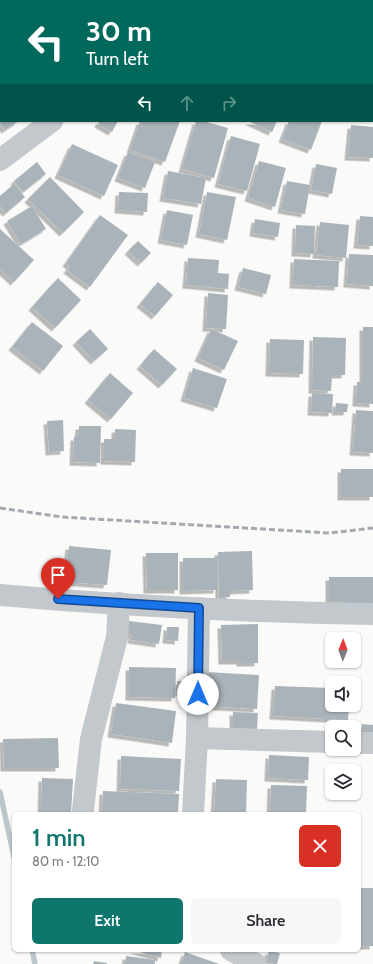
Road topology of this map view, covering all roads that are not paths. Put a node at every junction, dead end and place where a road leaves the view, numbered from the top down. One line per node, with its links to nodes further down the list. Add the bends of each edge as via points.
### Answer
1 (51, 122): 2 (street)
2 (0, 160)
3 (0, 595): 4 (street)
4 (119, 604): 5 (street); 11 (street, via 117,637 91,739)
5 (199, 608): 6 (street); 7 (street)
6 (373, 614)
7 (198, 738): 8 (street); 12 (street)
8 (325, 742)
9 (361, 743): 10 (street)
10 (373, 743)
11 (83, 810)
12 (193, 812)
13 (235, 952): 14 (street)
14 (256, 964)

